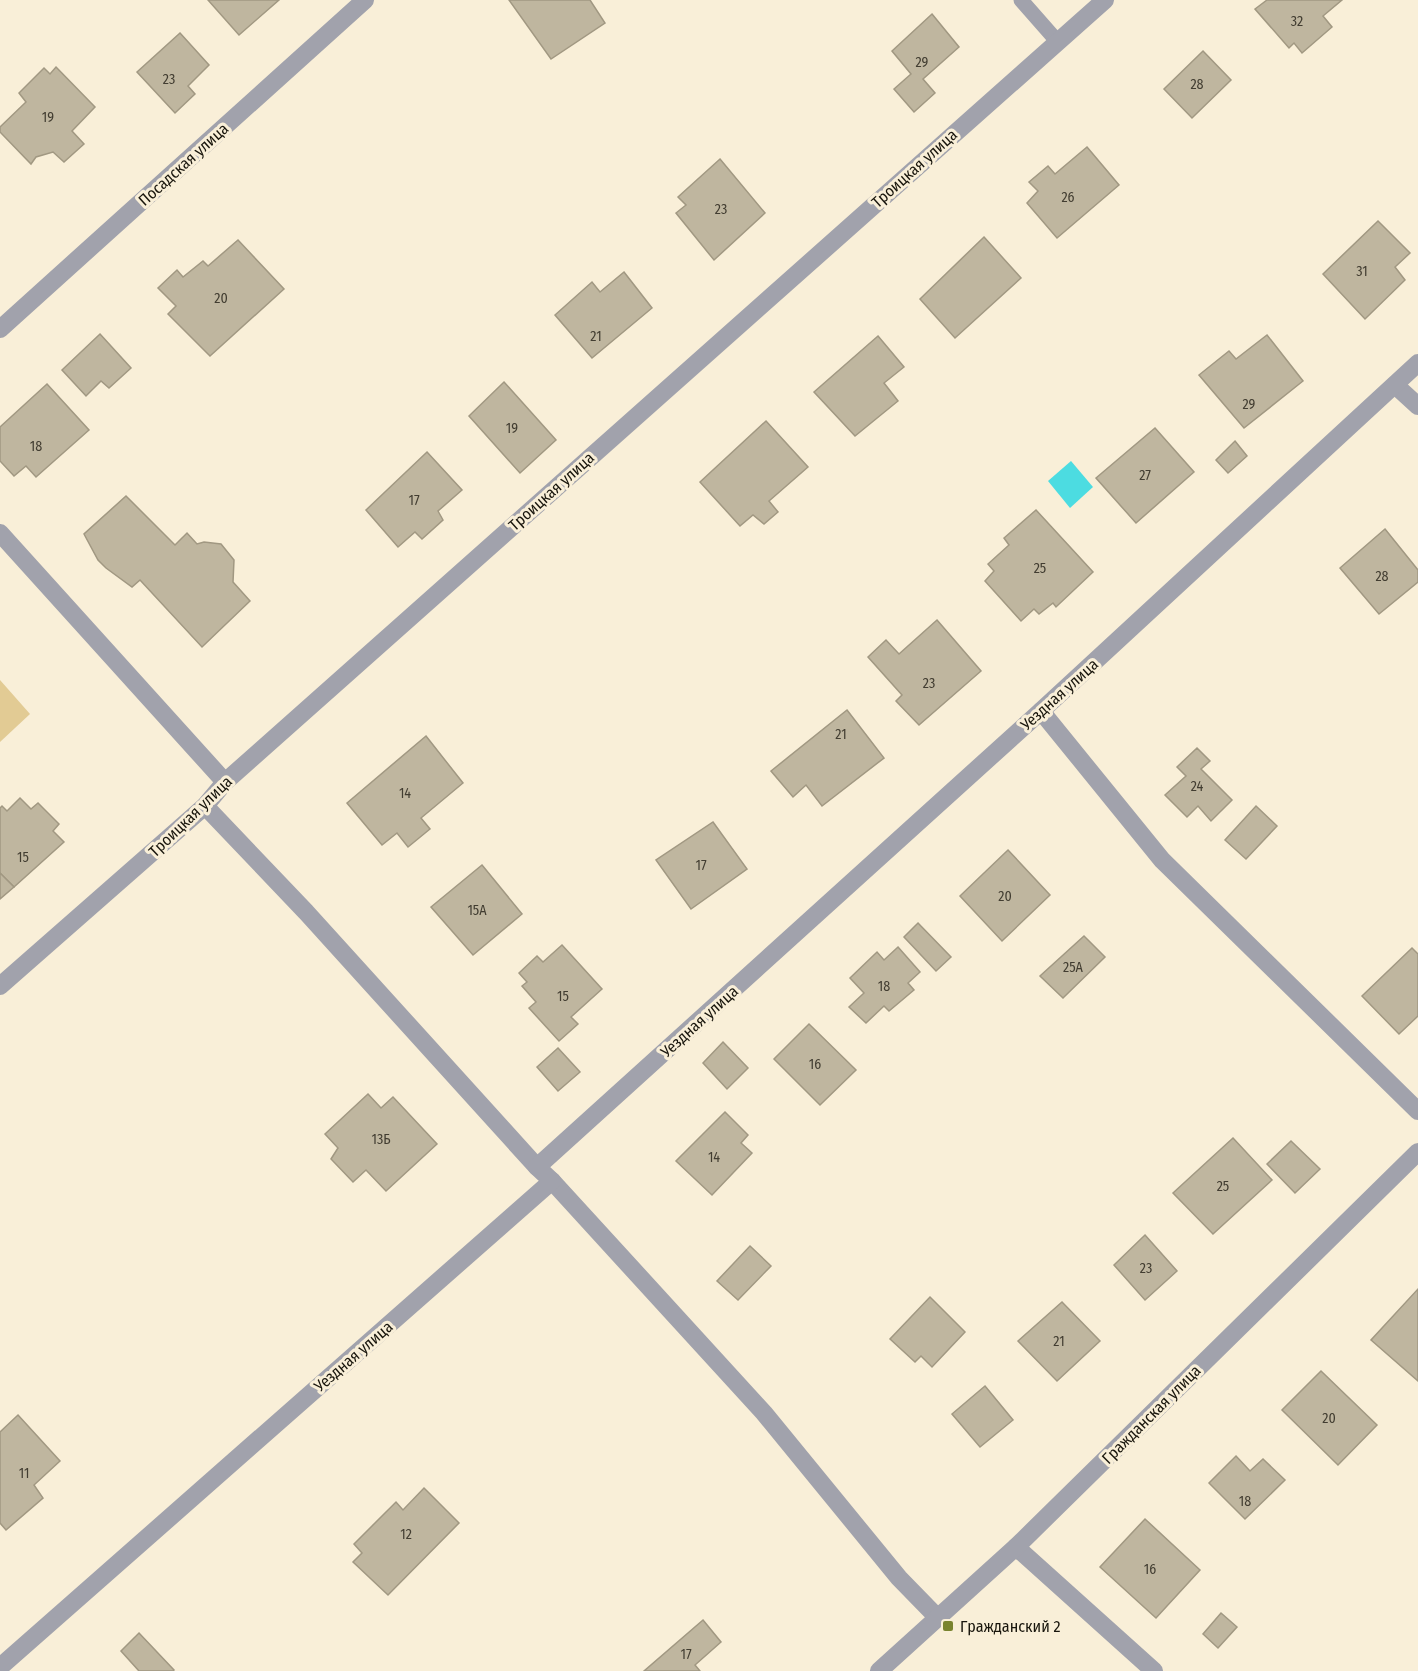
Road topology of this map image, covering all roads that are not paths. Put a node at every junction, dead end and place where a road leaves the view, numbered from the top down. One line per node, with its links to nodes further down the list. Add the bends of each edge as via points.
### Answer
1 (365, 0): 5 (street, Посадская улица)
2 (1021, 0): 4 (lane)
3 (1105, 0): 4 (street, Троицкая улица)
4 (1057, 41): 11 (street, Троицкая улица)
5 (0, 329)
6 (1418, 363): 7 (street, Уездная улица)
7 (1395, 386): 8 (street); 10 (street, Уездная улица)
8 (1418, 406)
9 (0, 533): 11 (street)
10 (1041, 711): 14 (street, via 1162,860); 16 (street, Уездная улица)
11 (225, 782): 12 (street, Троицкая улица)
12 (206, 806): 13 (street, Троицкая улица); 16 (street)
13 (0, 986)
14 (1418, 1111)
15 (1418, 1152): 18 (street, Гражданская улица)
16 (537, 1167): 17 (street)
17 (552, 1181): 19 (street, via 764,1413 898,1578); 20 (street, Уездная улица)
18 (1016, 1547): 19 (street, Гражданская улица); 22 (street)
19 (938, 1618): 21 (street, Гражданская улица)
20 (0, 1667)
21 (879, 1671)
22 (1154, 1671)

